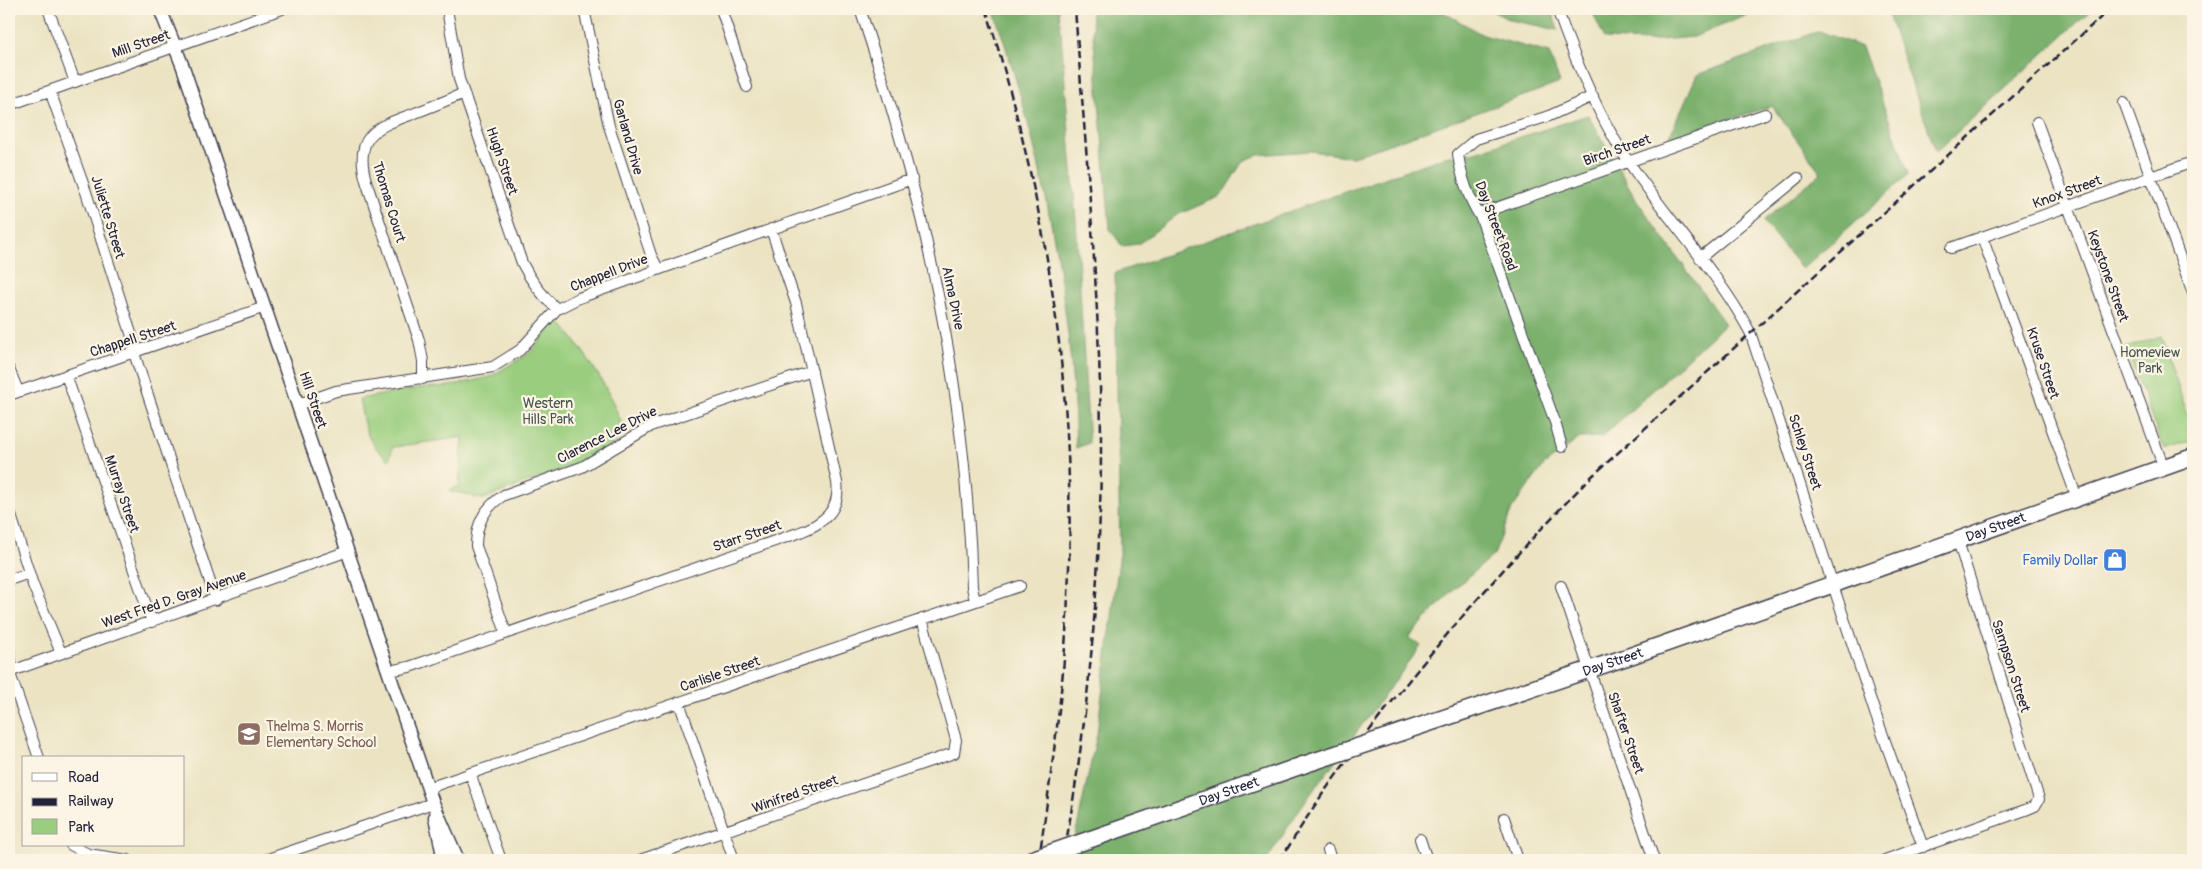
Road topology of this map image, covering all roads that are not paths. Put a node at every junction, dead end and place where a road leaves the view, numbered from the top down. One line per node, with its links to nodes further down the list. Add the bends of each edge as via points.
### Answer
1 (48, 9): 10 (street)
2 (160, 9): 9 (street, Hill Street)
3 (282, 9): 9 (street, Mill Street)
4 (447, 9): 13 (street, Hugh Street, via 455,62)
5 (584, 9): 30 (street, Garland Drive, via 609,126)
6 (721, 9): 11 (street)
7 (860, 9): 23 (street, Alma Drive)
8 (1557, 9): 14 (street)
9 (175, 47): 10 (street, Mill Street); 32 (street, Hill Street)
10 (75, 82): 12 (street, Mill Street)
11 (747, 86)
12 (50, 91): 16 (street, Mill Street); 34 (street, Juliette Street, via 86,192)
13 (464, 93): 33 (street, Hugh Street, via 522,263 535,285); 38 (street, Thomas Court, via 380,126 368,138 362,152 366,181 419,340)
14 (1594, 97): 19 (street, Schley Street); 25 (street, Day Street Road, via 1549,116 1476,139 1458,154 1460,171)
15 (2124, 103): 21 (street)
16 (9, 105)
17 (1765, 114): 19 (street, Birch Street)
18 (2037, 122): 24 (street, Keystone Street)
19 (1628, 161): 25 (street, Birch Street); 29 (street, Schley Street)
20 (2193, 162): 21 (street, Knox Street)
21 (2152, 176): 24 (street, Knox Street); 31 (street)
22 (1798, 178): 29 (street)
23 (912, 180): 26 (street, Chappell Drive); 54 (street, Alma Drive, via 935,276 954,378 966,476)
24 (2068, 206): 27 (street, Knox Street); 43 (street, Keystone Street)
25 (1479, 214): 41 (street, Day Street Road)
26 (771, 229): 30 (street, Chappell Drive); 36 (street, Starr Street, via 796,303)
27 (1982, 237): 28 (street, Knox Street); 44 (street, Kruse Street)
28 (1951, 248)
29 (1700, 258): 50 (street, Schley Street, via 1732,300 1750,332)
30 (658, 269): 33 (street, Chappell Drive)
31 (2193, 293)
32 (266, 307): 34 (street, Chappell Street); 40 (street, Hill Street)
33 (557, 309): 38 (street, Chappell Drive, via 520,350 502,363)
34 (136, 352): 37 (street, Chappell Street); 53 (street, Juliette Street)
35 (9, 369): 39 (street)
36 (812, 371): 57 (street, Clarence Lee Drive, via 653,425 582,466 495,500 482,516 476,546); 57 (street, Starr Street, via 838,488 835,506 823,522)
37 (66, 376): 39 (street, Chappell Street); 56 (street, Murray Street)
38 (423, 379): 40 (street, Chappell Drive, via 336,391)
39 (14, 393)
40 (299, 404): 47 (street, Hill Street)
41 (1562, 447)
42 (2193, 457): 43 (main road, Day Street)
43 (2164, 468): 44 (main road, Day Street)
44 (2078, 498): 46 (main road, Day Street)
45 (9, 508): 48 (street)
46 (1958, 541): 50 (main road, Day Street); 72 (street, Sampson Street, via 2039,799 2028,809)
47 (348, 551): 53 (street, West Fred D. Gray Avenue); 62 (street, Hill Street)
48 (30, 572): 49 (street); 59 (street)
49 (9, 580)
50 (1832, 585): 60 (main road, Day Street); 72 (street, Schley Street)
51 (1020, 586): 54 (street, Carlisle Street)
52 (1561, 586): 60 (street, Shafter Street)
53 (216, 600): 56 (street, West Fred D. Gray Avenue)
54 (975, 601): 55 (street, Carlisle Street)
55 (922, 619): 63 (street, Carlisle Street); 69 (street, Winifred Street, via 956,750 950,755)
56 (152, 622): 59 (street, West Fred D. Gray Avenue)
57 (506, 633): 62 (street, Starr Street)
58 (9, 650): 61 (street)
59 (61, 653): 61 (street, West Fred D. Gray Avenue)
60 (1589, 670): 80 (main road, Day Street, bridge); 83 (street, Shafter Street)
61 (10, 671): 64 (street)
62 (389, 671): 66 (street, Hill Street)
63 (679, 702): 65 (street, Carlisle Street); 69 (street)
64 (38, 756)
65 (470, 774): 66 (street, Carlisle Street); 77 (street)
66 (428, 788): 67 (street, Hill Street)
67 (433, 803): 74 (street); 75 (street, Hill Street, via 439,848); 76 (street, Hill Street)
68 (1504, 818): 82 (street)
69 (725, 832): 78 (street, Winifred Street); 79 (street)
70 (1420, 839): 81 (street)
71 (73, 846): 73 (street, via 88,854)
72 (1923, 847): 84 (street)
73 (128, 860)
74 (265, 860)
75 (444, 860)
76 (458, 860)
77 (501, 860)
78 (640, 860)
79 (734, 860)
80 (1030, 860)
81 (1427, 860)
82 (1518, 860)
83 (1654, 860)
84 (1885, 860)

